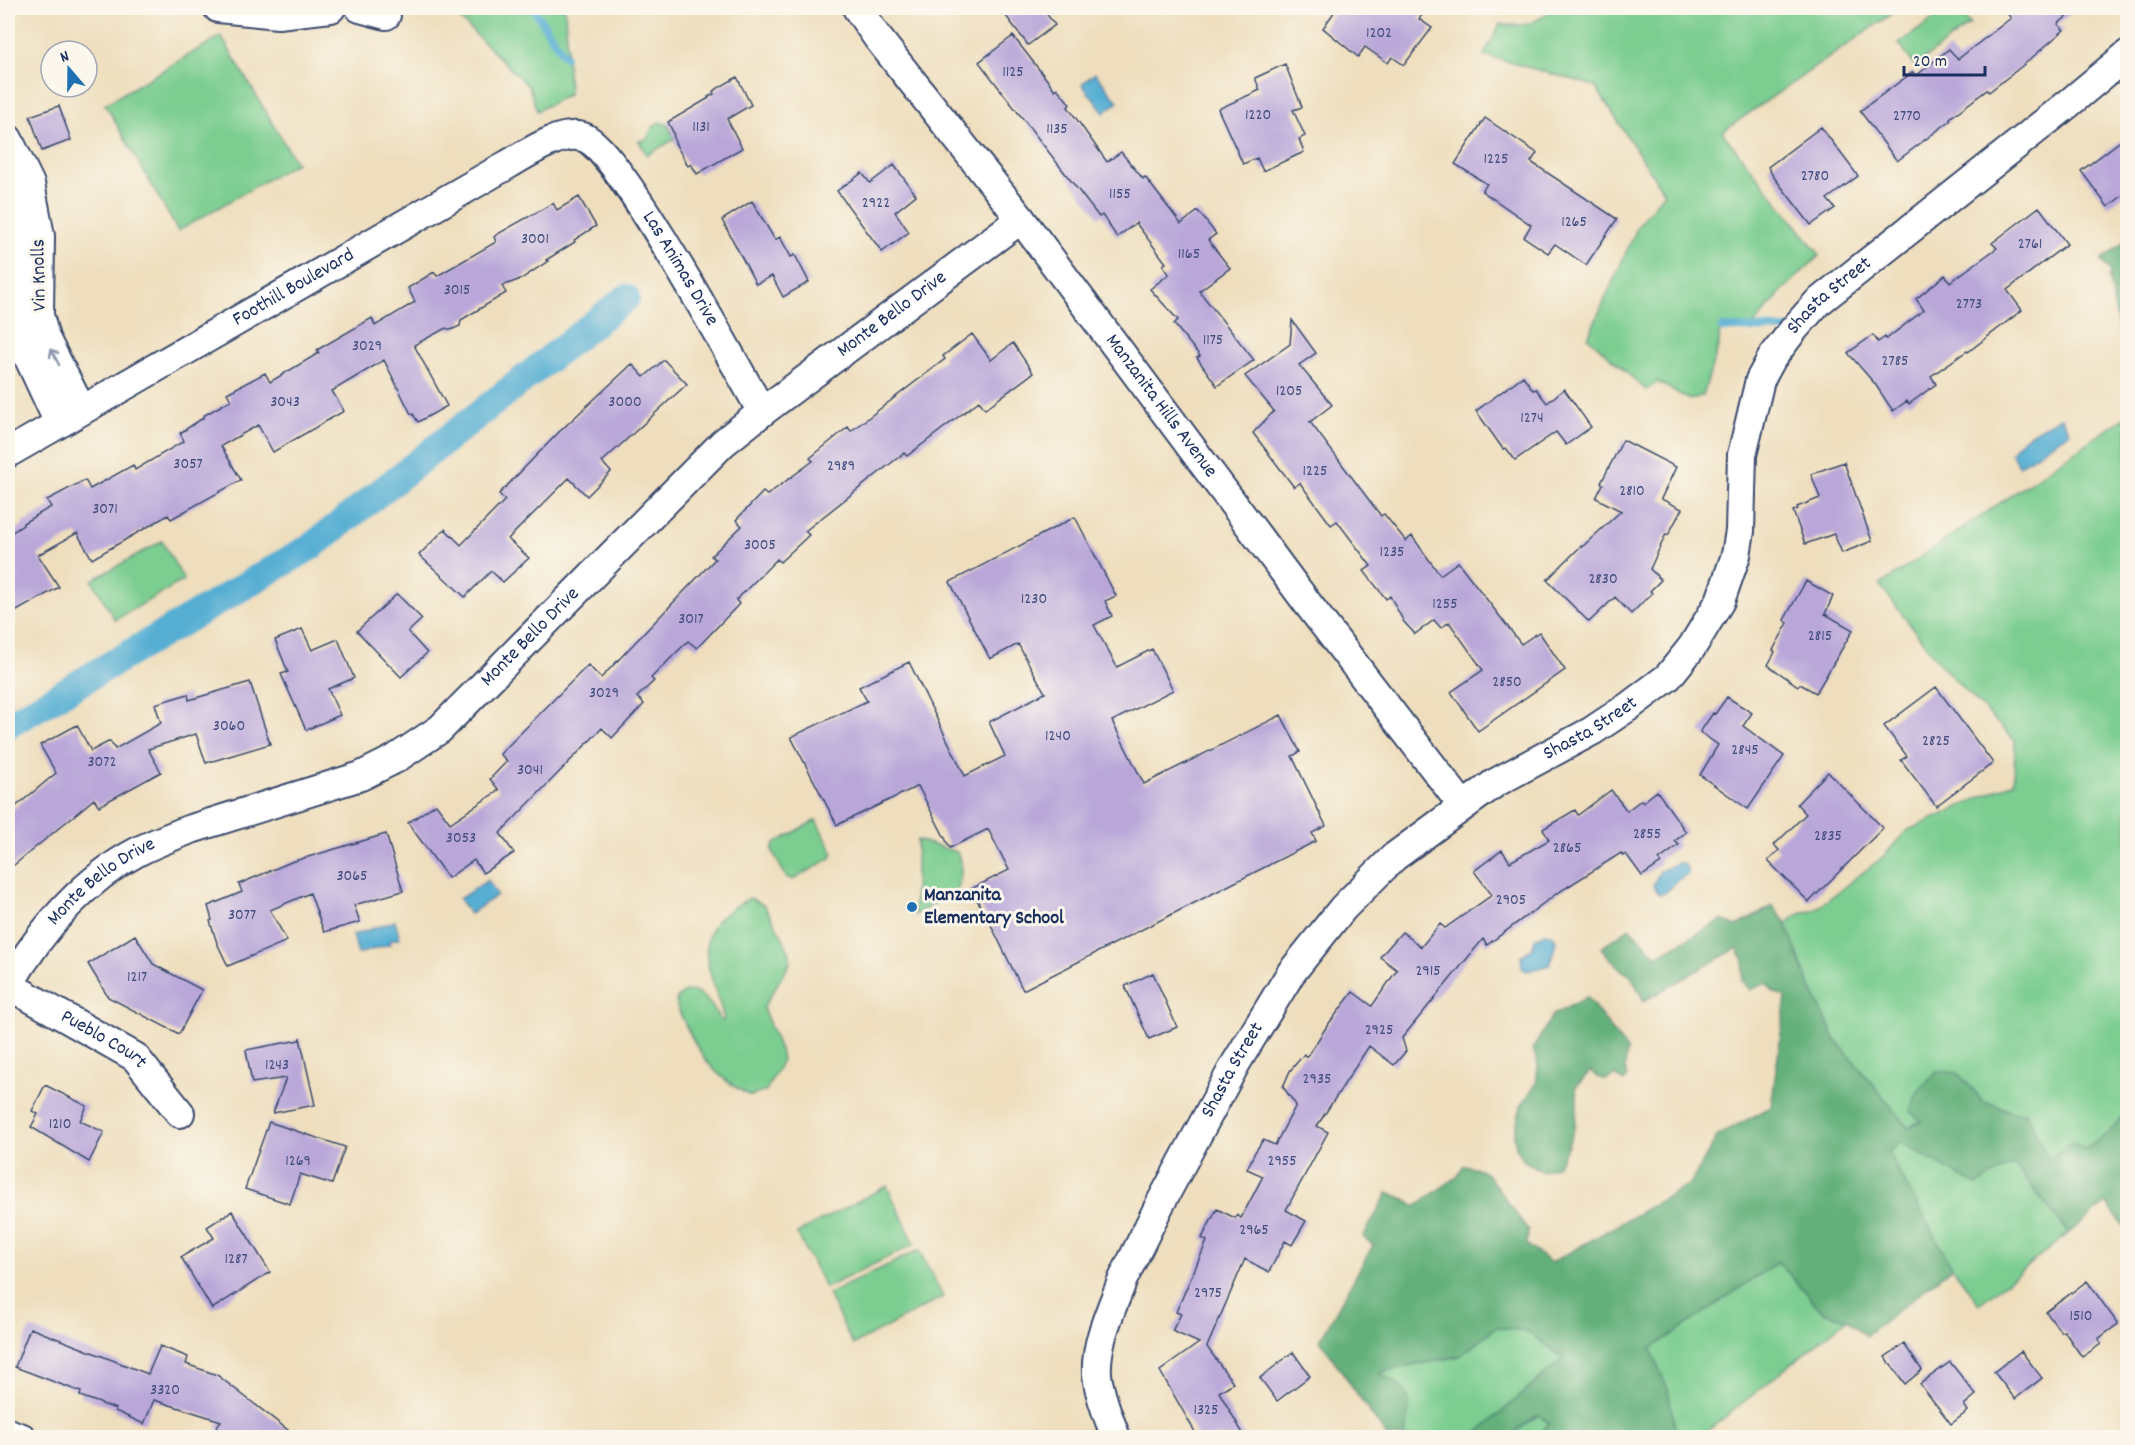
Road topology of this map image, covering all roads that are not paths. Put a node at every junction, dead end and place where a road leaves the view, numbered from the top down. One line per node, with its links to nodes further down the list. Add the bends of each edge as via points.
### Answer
1 (218, 8): 2 (street, via 278,14)
2 (331, 8)
3 (858, 8): 8 (street, Manzanita Hills Avenue)
4 (2127, 54): 12 (street, Shasta Street, via 1809,311 1760,380 1742,455 1736,555 1720,601 1692,647 1668,677 1628,707 1495,783)
5 (585, 137): 9 (street, Las Animas Drive, via 597,145 625,181); 10 (street, Foothill Boulevard, via 560,137 527,154)
6 (8, 138): 10 (street, Vin Knolls, one-way to 6, via 39,315 40,236 30,184)
7 (8, 196): 10 (street, Vin Knolls, via 14,248 14,318 20,339)
8 (1021, 219): 9 (street, Monte Bello Drive); 12 (street, Manzanita Hills Avenue)
9 (762, 412): 13 (street, Monte Bello Drive, via 723,443 440,729 395,759 360,776 188,830 121,861 70,904)
10 (70, 416): 11 (street, Foothill Boulevard)
11 (8, 453)
12 (1464, 806): 17 (street, Shasta Street, via 1394,857 1343,908 1292,973 1236,1063 1123,1279 1105,1329 1097,1374)
13 (8, 986): 14 (street, Pueblo Court, via 135,1057)
14 (180, 1113)
15 (8, 1433): 16 (street)
16 (22, 1437)
17 (1116, 1437)

